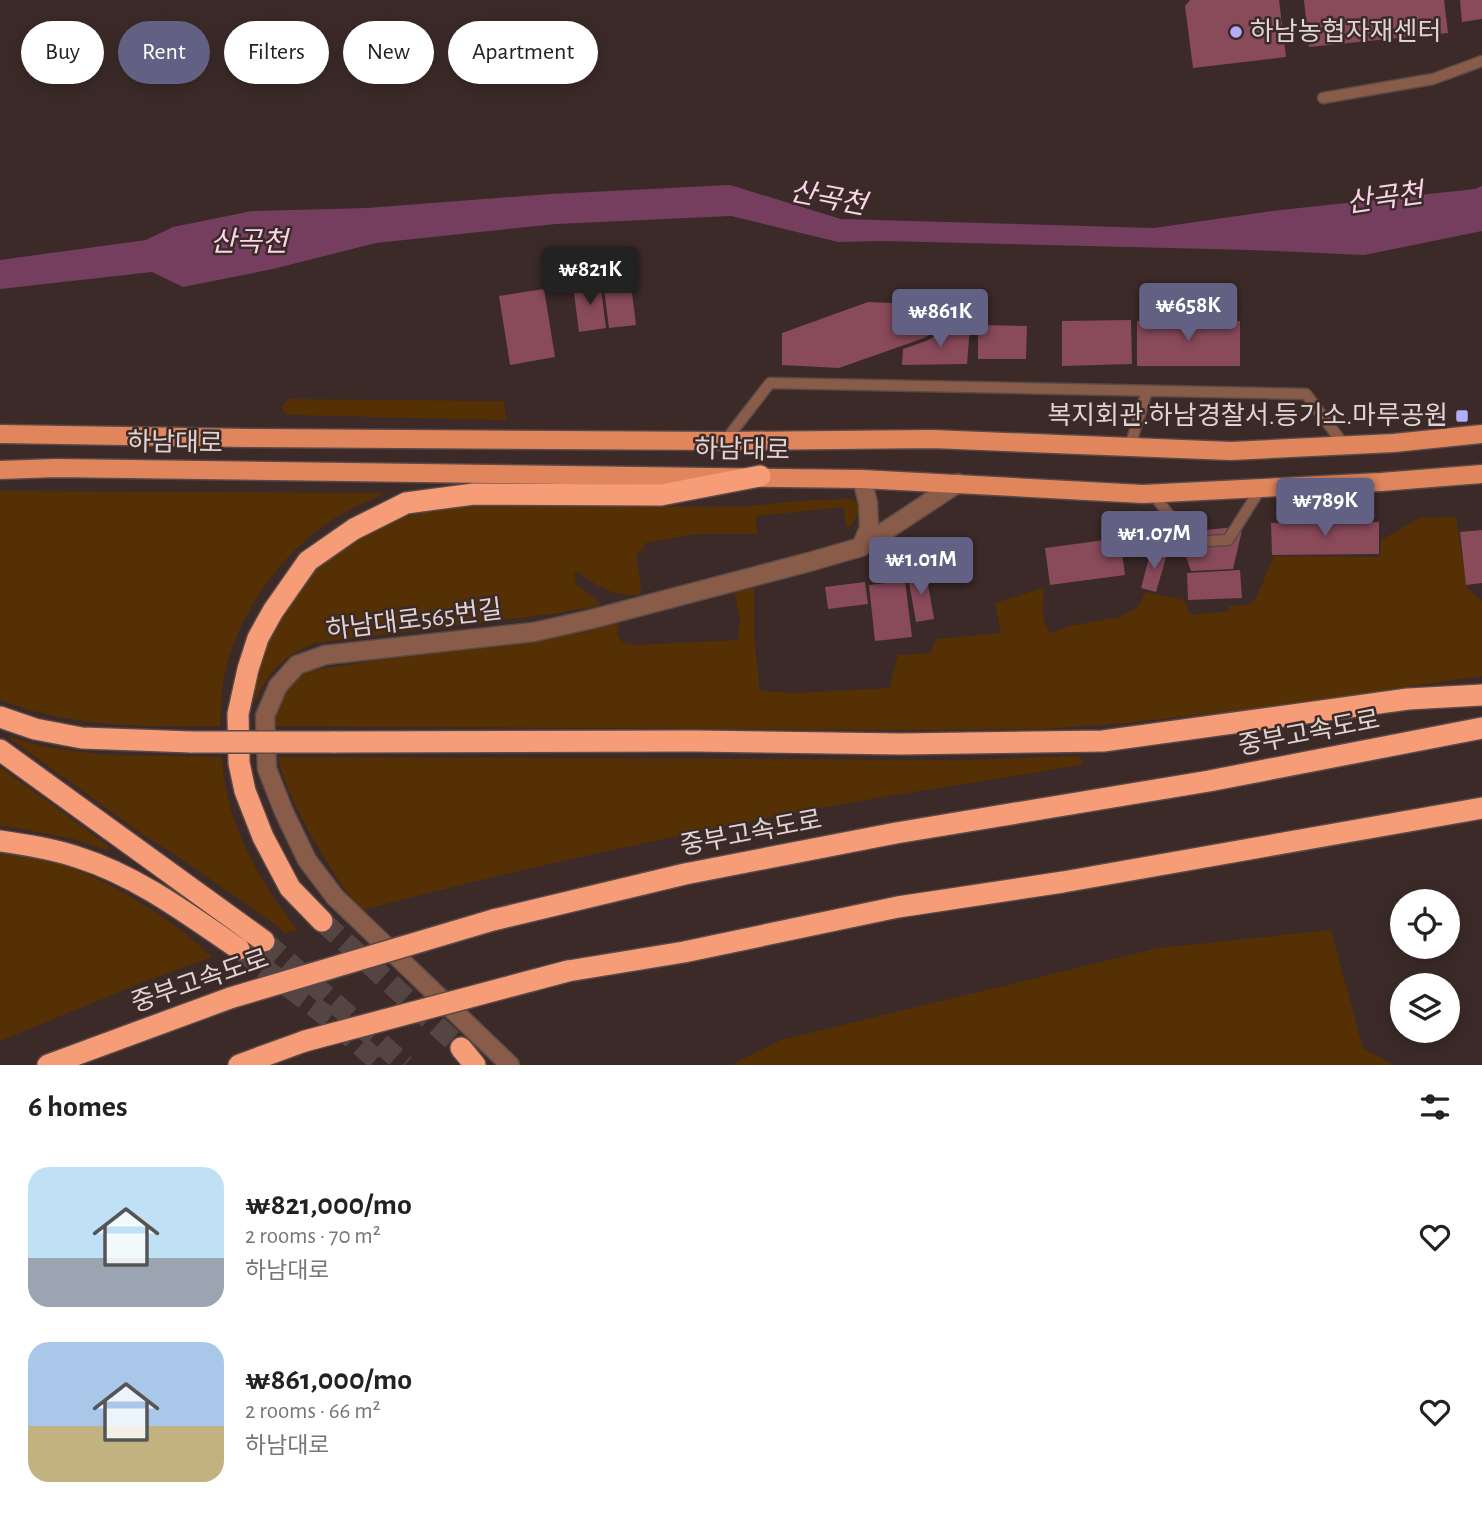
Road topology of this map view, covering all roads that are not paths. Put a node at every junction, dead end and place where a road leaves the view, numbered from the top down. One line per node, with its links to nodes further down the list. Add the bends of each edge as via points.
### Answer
1 (1482, 61): 2 (lane, via 1433,79)
2 (1323, 98)
3 (1147, 391): 6 (lane, via 770,383); 7 (lane, via 1307,394); 8 (lane)
4 (0, 434): 6 (main road, 하남대로)
5 (1482, 434): 7 (main road, 하남대로)
6 (726, 441): 8 (main road, 하남대로, via 932,439)
7 (1344, 445): 8 (main road, 하남대로, via 1231,451)
8 (1130, 446)
9 (0, 470): 11 (main road, 하남대로)
10 (1482, 474): 14 (main road, 하남대로)
11 (761, 477): 12 (main road, 하남대로); 23 (highway, via 661,495 474,494 406,503 354,529 308,561 254,648 238,714 239,762 263,838 290,888)
12 (862, 479): 13 (main road, 하남대로); 16 (street, via 869,528)
13 (958, 483): 15 (main road, 하남대로); 16 (street, 하남대로565번길)
14 (1261, 488): 15 (main road, 하남대로); 15 (lane, via 1227,540 1191,542)
15 (1153, 494)
16 (861, 547): 32 (street, 하남대로565번길, via 534,632 325,655 297,665 278,686 265,716 267,769 307,860 335,897)
17 (1482, 695): 18 (highway, bridge, via 1408,699 1103,741 901,744 192,742 82,738)
18 (0, 717)
19 (1482, 728): 28 (highway, 중부고속도로, bridge, via 685,874 493,920 230,998)
20 (0, 750): 24 (highway)
21 (1482, 808): 26 (highway, bridge, via 898,907 568,971)
22 (0, 841): 25 (highway, via 68,854 109,869 180,908)
23 (321, 921)
24 (264, 941)
25 (239, 949)
26 (305, 1041): 29 (highway); 30 (highway)
27 (461, 1048): 31 (highway)
28 (48, 1065)
29 (239, 1065)
30 (276, 1065)
31 (475, 1065)
32 (510, 1065)

